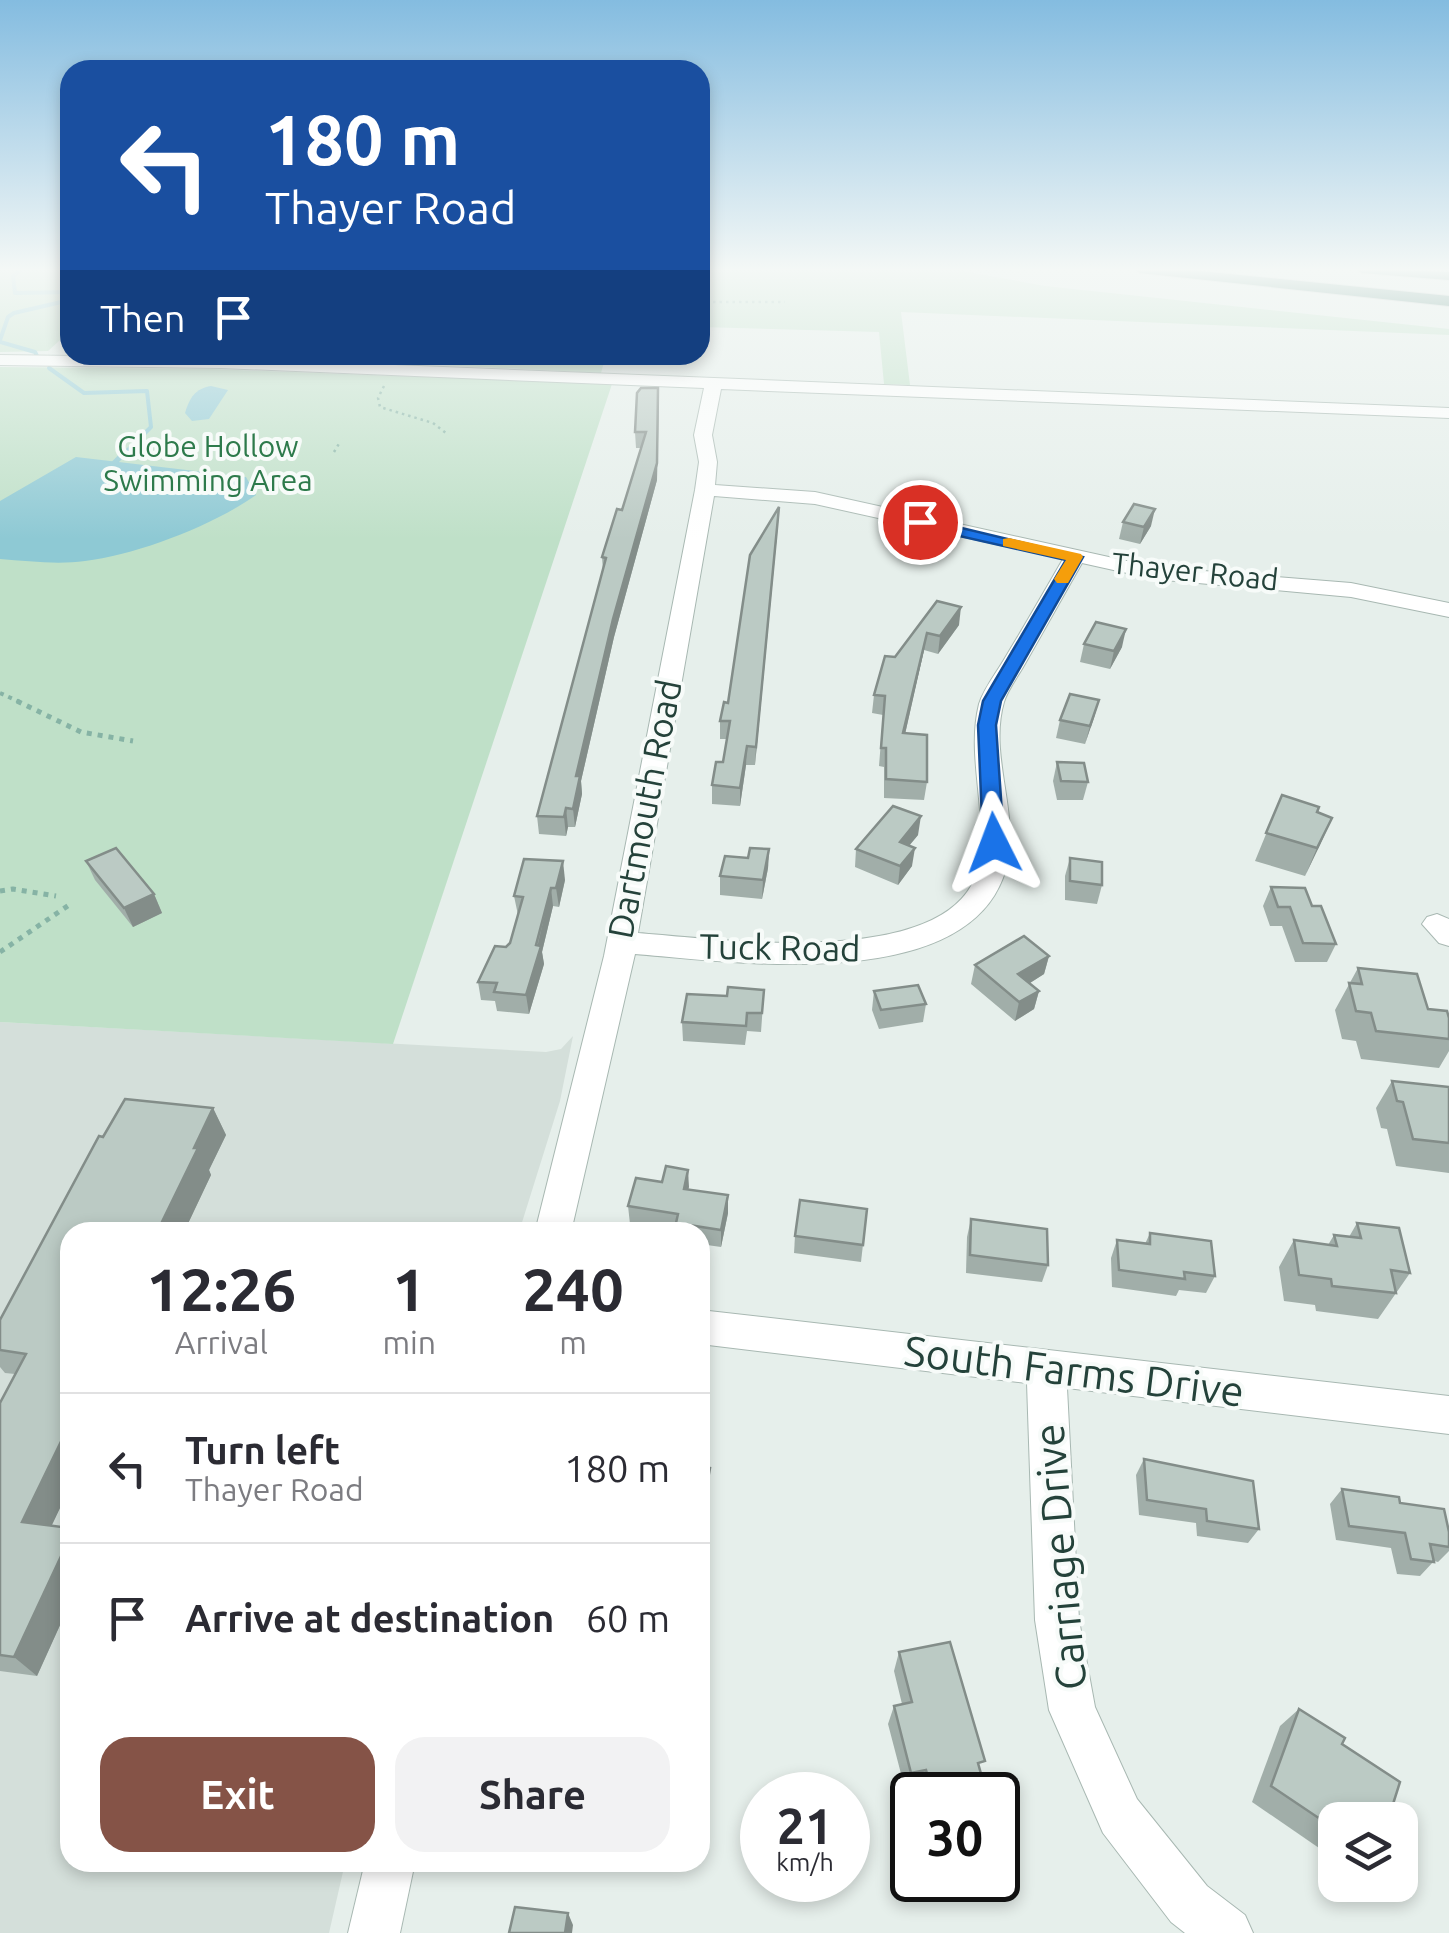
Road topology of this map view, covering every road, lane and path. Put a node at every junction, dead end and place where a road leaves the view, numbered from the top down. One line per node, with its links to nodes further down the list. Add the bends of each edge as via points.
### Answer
1 (0, 360): 2 (street)
2 (60, 362)
3 (200, 365): 4 (street)
4 (399, 370): 5 (street); 7 (path, via 382,389 380,407)
5 (714, 382): 6 (street); 10 (street, Dartmouth Road, via 703,435)
6 (1449, 413)
7 (446, 433)
8 (340, 442): 9 (path)
9 (334, 452)
10 (706, 490): 11 (street, Thayer Road, via 814,498); 18 (street, Dartmouth Road)
11 (1075, 557): 12 (street, Thayer Road, via 1205,580 1351,590); 18 (street, Tuck Road, via 992,701 991,873 956,919 920,938 854,952)
12 (1449, 610)
13 (0, 693): 14 (path, via 84,734)
14 (133, 741)
15 (0, 891): 16 (path)
16 (56, 896)
17 (72, 903): 19 (path)
18 (620, 942): 20 (street, Dartmouth Road, via 584,1122)
19 (0, 952)
20 (555, 1222)
21 (710, 1329): 22 (street, South Farms Drive)
22 (1046, 1368): 23 (street, South Farms Drive); 26 (street, Carriage Drive, via 1058,1620 1072,1710 1120,1816 1189,1904)
23 (1449, 1415)
24 (388, 1872): 25 (street)
25 (374, 1933)
26 (1227, 1933)

